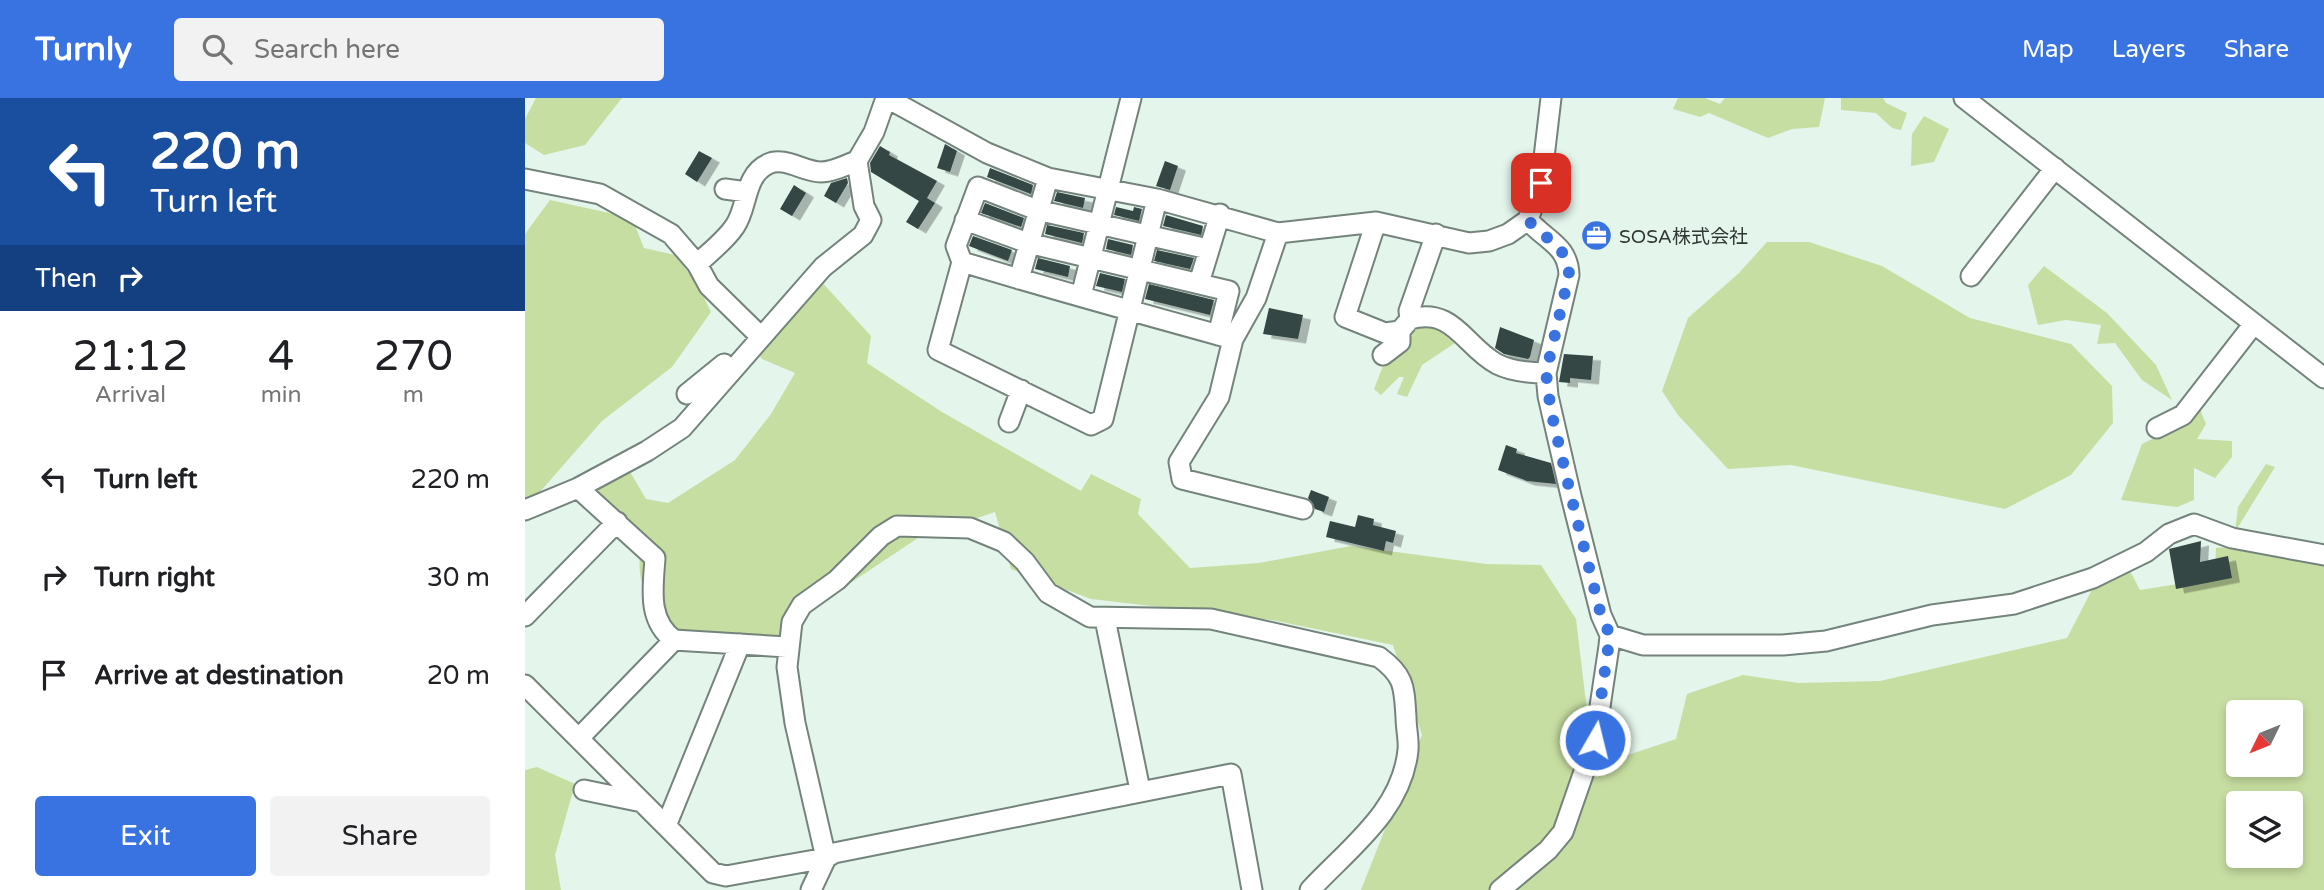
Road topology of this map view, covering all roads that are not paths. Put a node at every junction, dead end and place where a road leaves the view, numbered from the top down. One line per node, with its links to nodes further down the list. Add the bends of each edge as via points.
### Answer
1 (886, 98): 5 (street); 7 (street, via 987,153)
2 (1131, 98): 9 (street)
3 (1551, 98): 16 (street, via 1541,183)
4 (1964, 98): 6 (street)
5 (857, 161): 11 (street, via 818,172 779,162 767,164); 36 (street, via 864,206 871,220 863,235 823,267)
6 (2055, 167): 28 (street); 34 (street)
7 (1048, 178): 9 (street); 13 (street)
8 (525, 179): 26 (street, via 600,194 671,234)
9 (1106, 188): 12 (street); 18 (street)
10 (725, 189): 11 (street)
11 (747, 192): 26 (street, via 736,225)
12 (1157, 199): 14 (street); 21 (street)
13 (1037, 210): 15 (street, via 978,187); 18 (street); 22 (street)
14 (1220, 214): 19 (street); 23 (street)
15 (965, 220): 22 (street); 25 (street, via 956,246)
16 (1528, 220): 20 (street, via 1489,241 1469,243); 38 (street, via 1540,234 1557,243 1569,260)
17 (1376, 222): 19 (street); 20 (street); 33 (street, via 1345,317 1385,333)
18 (1100, 225): 21 (street); 24 (street)
19 (1278, 233): 35 (street, via 1256,298)
20 (1436, 234): 33 (street)
21 (1147, 236): 23 (street); 27 (street)
22 (1028, 243): 24 (street); 29 (street)
23 (1208, 249): 30 (street)
24 (1091, 257): 27 (street); 31 (street)
25 (962, 262): 29 (street); 40 (street, via 938,350)
26 (697, 264): 36 (street)
27 (1139, 268): 30 (street); 32 (street)
28 (1971, 276)
29 (1019, 279): 31 (street)
30 (1199, 283): 35 (street, via 1229,291)
31 (1081, 296): 32 (street)
32 (1129, 310): 35 (street); 40 (street, via 1103,418 1090,425)
33 (1405, 325): 37 (street, via 1400,342); 38 (street, via 1428,315 1442,318 1498,364)
34 (2253, 325): 39 (street); 43 (street, via 2183,415)
35 (1225, 337): 46 (street, via 1219,397 1179,462 1182,479)
36 (755, 343): 41 (street); 45 (street, via 682,428)
37 (1384, 355)
38 (1546, 373): 53 (street, via 1571,496)
39 (2324, 378)
40 (1020, 390): 42 (street)
41 (687, 394)
42 (1009, 422)
43 (2157, 428)
44 (1207, 470): 46 (street)
45 (578, 488): 48 (street); 49 (street)
46 (1224, 491): 47 (street)
47 (1303, 509)
48 (525, 510)
49 (617, 522): 51 (street); 54 (street, via 655,558 654,611 661,630)
50 (2324, 555): 53 (street, via 2232,538 2194,524 2093,578 2014,604 1932,615 1826,641 1643,645)
51 (525, 616)
52 (1105, 619): 56 (street, via 1073,609 1048,593 1004,542 970,528 897,526 802,605 792,622); 62 (street); 67 (street, via 1211,619 1378,657 1393,667 1404,684 1408,750 1399,784 1378,822)
53 (1610, 635): 68 (street, via 1595,740 1563,832)
54 (674, 640): 55 (street); 60 (street)
55 (740, 644): 56 (street); 64 (street)
56 (787, 647): 65 (street)
57 (525, 685): 59 (street)
58 (525, 700): 59 (street)
59 (551, 710): 60 (street)
60 (579, 738): 63 (street)
61 (584, 790): 63 (street)
62 (1140, 790): 65 (street, via 834,853); 66 (street, via 1231,774)
63 (642, 802): 64 (street)
64 (666, 826): 65 (street, via 713,873)
65 (821, 878)
66 (1252, 890)
67 (1310, 890)
68 (1500, 890)

